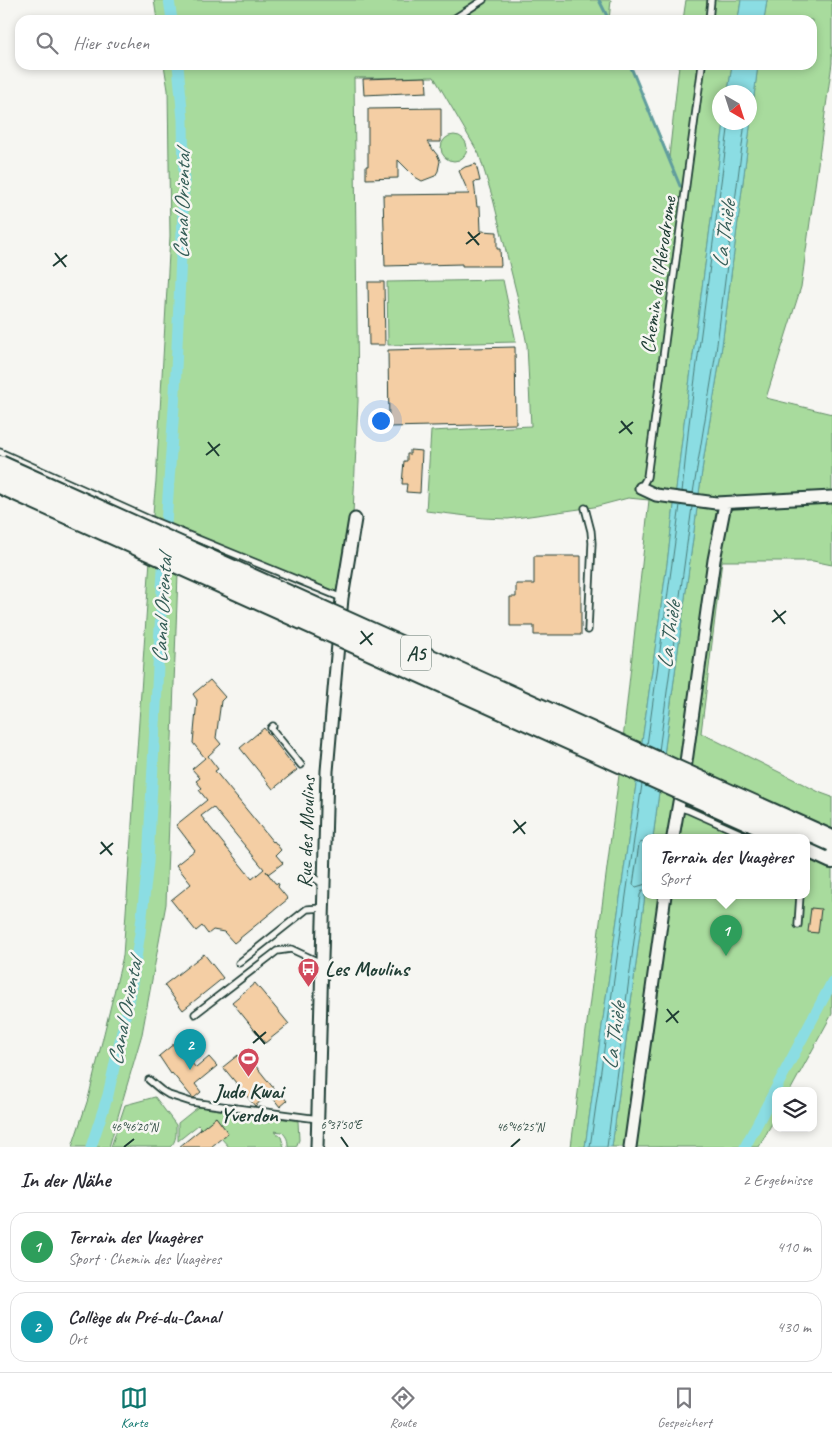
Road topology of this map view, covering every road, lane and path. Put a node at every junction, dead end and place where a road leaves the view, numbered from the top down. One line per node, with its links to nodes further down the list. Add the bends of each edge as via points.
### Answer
1 (483, 0): 3 (lane)
2 (711, 0): 4 (lane)
3 (460, 15)
4 (709, 15)
5 (701, 70): 9 (lane, Chemin de l'Aérodrome, via 647,477)
6 (0, 452): 14 (lane)
7 (0, 466): 22 (highway, A5, bridge)
8 (0, 483): 21 (highway, A5, bridge)
9 (642, 488): 11 (street, via 656,495)
10 (832, 497): 11 (street)
11 (721, 503): 18 (street)
12 (585, 508): 15 (lane, via 592,543)
13 (355, 519): 14 (street, Rue des Moulins)
14 (342, 598): 26 (street, Rue des Moulins, via 327,771)
15 (588, 630)
16 (273, 726): 17 (lane, via 271,728)
17 (301, 765)
18 (678, 806): 19 (street); 20 (lane)
19 (673, 834)
20 (742, 834)
21 (780, 834)
22 (832, 841)
23 (810, 848): 24 (highway)
24 (832, 858)
25 (310, 875): 26 (lane)
26 (324, 884): 29 (street, Rue des Moulins)
27 (664, 899): 37 (street)
28 (800, 899): 30 (lane)
29 (323, 908): 31 (lane, via 307,909); 32 (street, Rue des Moulins)
30 (798, 925)
31 (239, 963)
32 (322, 963): 33 (lane, via 291,949 277,950); 35 (street, Rue des Moulins)
33 (195, 1014)
34 (149, 1080): 35 (lane, via 169,1095 191,1102)
35 (318, 1119): 36 (street, Rue des Moulins)
36 (317, 1147)
37 (630, 1147)

